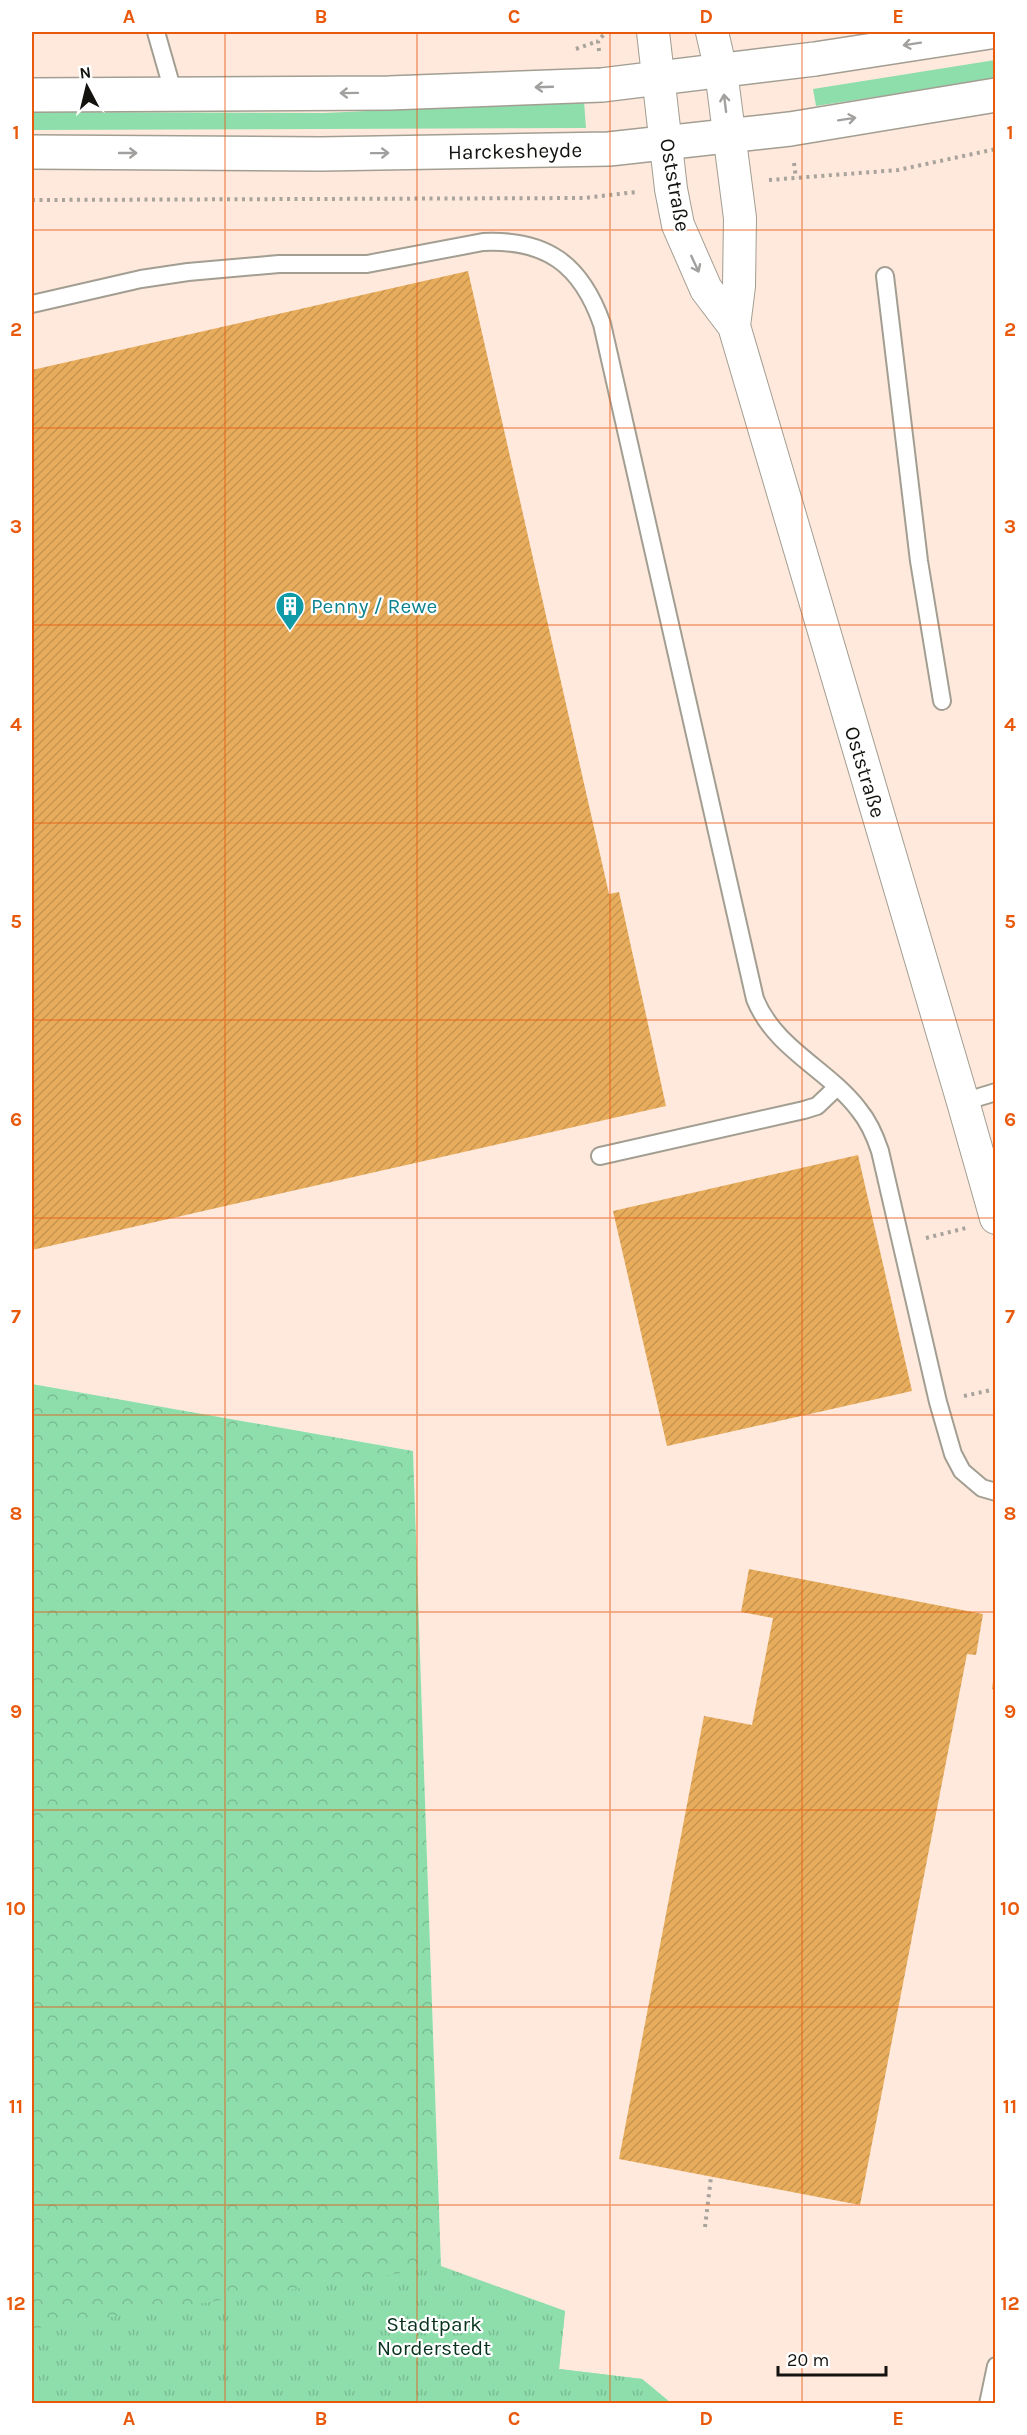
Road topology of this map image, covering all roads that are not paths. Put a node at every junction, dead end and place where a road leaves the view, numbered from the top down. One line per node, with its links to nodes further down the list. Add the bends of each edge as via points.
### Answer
1 (156, 32): 8 (lane)
2 (653, 32): 6 (street, Oststraße)
3 (712, 32): 5 (street, Oststraße)
4 (990, 32): 5 (main road, one-way to 5)
5 (721, 71): 6 (main road); 10 (street, Oststraße, one-way to 5)
6 (659, 78): 8 (main road, one-way to 8, via 602,85 389,93); 11 (street, Oststraße)
7 (32, 95): 8 (main road)
8 (174, 95)
9 (996, 95): 10 (main road, Harckesheyde, one-way to 9, via 790,129)
10 (729, 135): 11 (main road, Harckesheyde); 15 (street, Oststraße, via 740,219)
11 (666, 142): 12 (main road, Harckesheyde, one-way to 11, via 321,154 599,149); 15 (street, Oststraße, one-way to 15, via 678,225 706,289)
12 (32, 152)
13 (885, 276): 16 (lane, via 920,561)
14 (32, 304): 17 (lane, via 188,272 279,264 367,264 483,242 522,243 543,249 562,261 578,277 602,324 755,999 762,1017 777,1035)
15 (734, 326): 19 (street, Oststraße)
16 (942, 701)
17 (837, 1087): 20 (lane, via 817,1106 804,1110); 22 (lane, via 871,1126 880,1151 953,1454 962,1472 982,1488)
18 (996, 1092): 19 (lane)
19 (963, 1102): 21 (street, Oststraße)
20 (600, 1156)
21 (984, 1222)
22 (996, 1492)
23 (996, 2366): 24 (lane)
24 (988, 2403)

